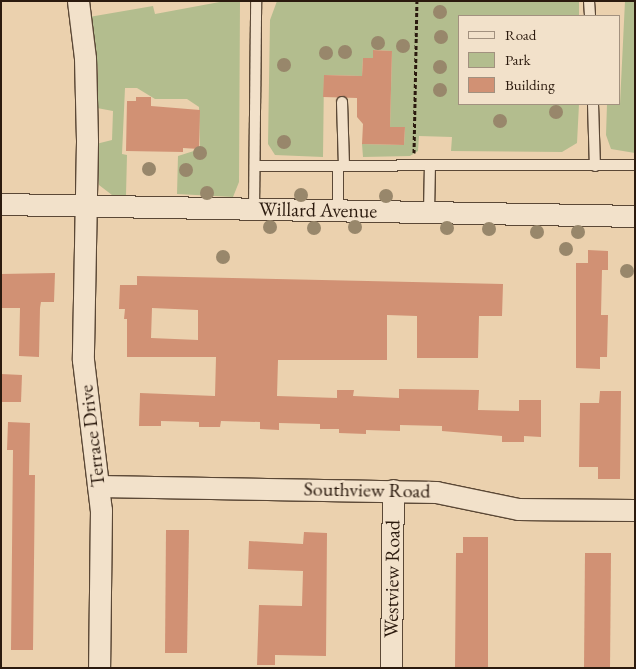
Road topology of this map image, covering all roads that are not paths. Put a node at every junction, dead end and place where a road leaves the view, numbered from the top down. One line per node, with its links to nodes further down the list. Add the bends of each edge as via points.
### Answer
1 (78, 1): 13 (street, Terrace Drive, via 85,58)
2 (256, 1): 7 (lane)
3 (589, 1): 4 (lane)
4 (590, 15)
5 (342, 102): 8 (lane)
6 (593, 105): 10 (lane)
7 (255, 166): 8 (lane); 14 (lane)
8 (341, 166): 9 (lane); 15 (lane)
9 (430, 166): 10 (lane); 16 (lane)
10 (595, 166): 11 (lane)
11 (635, 166)
12 (1, 204): 13 (street, Willard Avenue)
13 (86, 205): 14 (street, Willard Avenue); 18 (street, Terrace Drive, via 84,360)
14 (254, 209): 15 (street, Willard Avenue)
15 (338, 211): 16 (street, Willard Avenue)
16 (429, 212): 17 (street, Willard Avenue)
17 (635, 216)
18 (98, 486): 19 (street, Southview Road); 21 (street, Terrace Drive)
19 (393, 490): 20 (street, Southview Road, via 436,492 518,509); 22 (street, Westview Road)
20 (635, 510)
21 (99, 668)
22 (391, 668)

